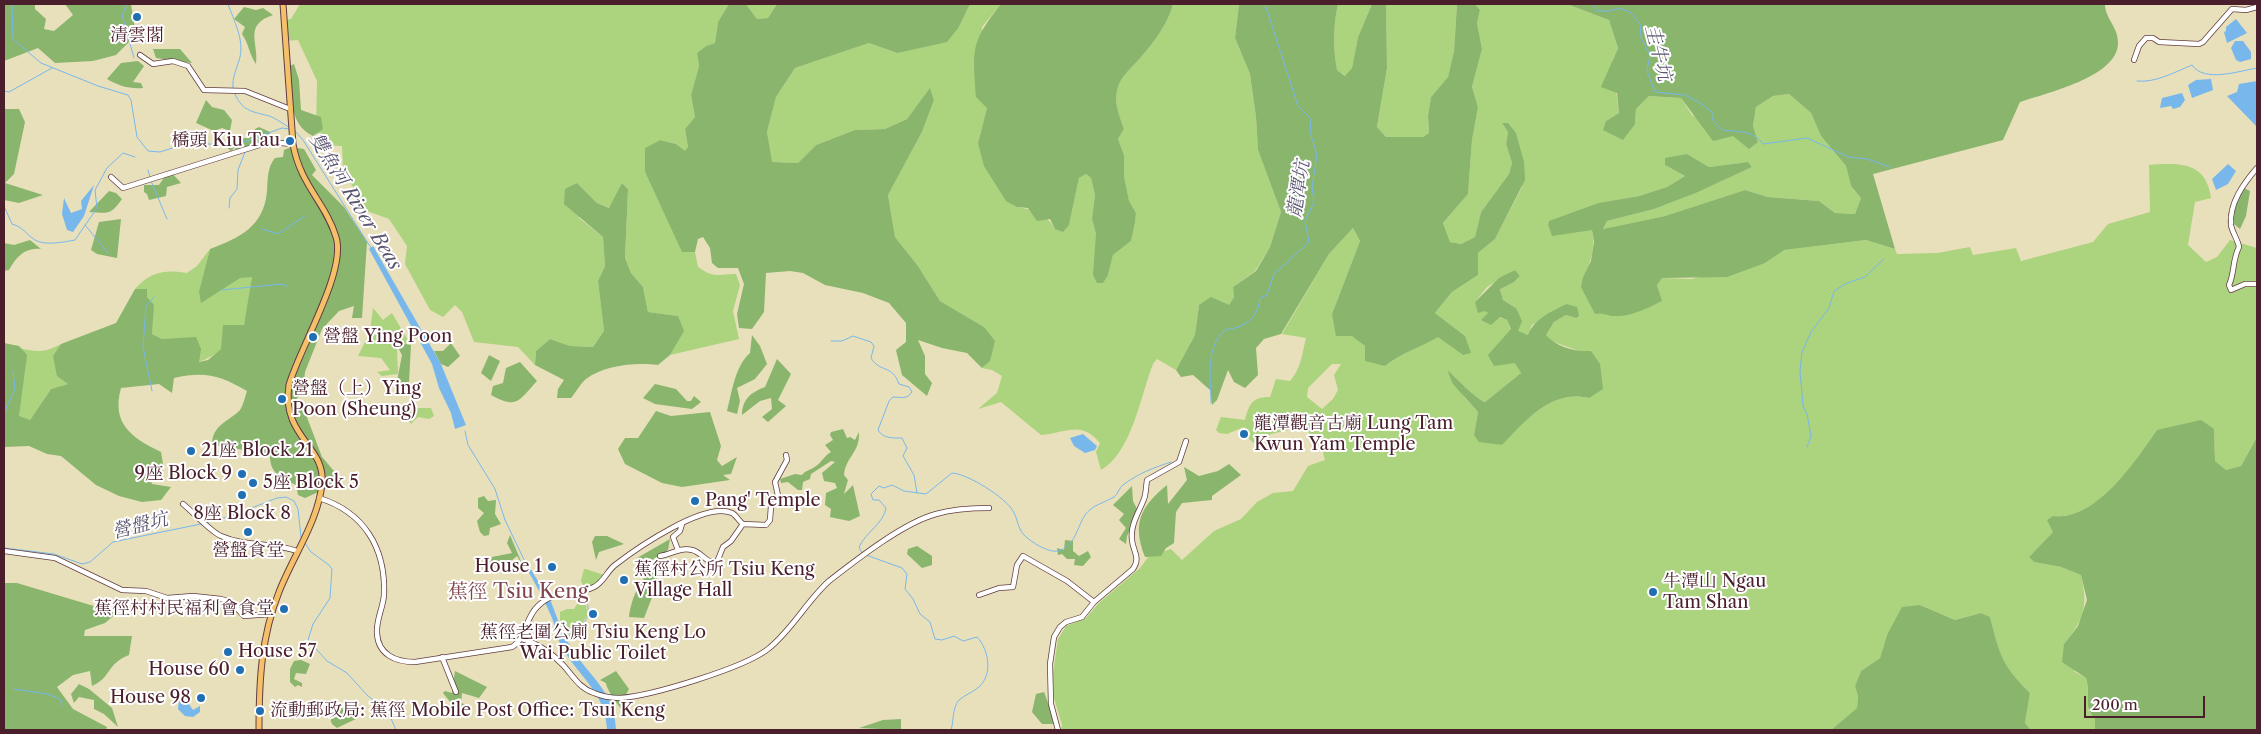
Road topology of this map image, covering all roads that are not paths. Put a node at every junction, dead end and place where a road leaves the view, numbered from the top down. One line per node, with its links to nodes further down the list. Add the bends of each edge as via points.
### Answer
1 (283, 4): 5 (main road)
2 (2257, 7): 4 (street, via 2232,10 2199,44 2159,42 2146,38 2138,46)
3 (140, 55): 5 (street, via 153,64 173,61 188,66 204,90 238,90)
4 (2134, 60)
5 (290, 109): 6 (main road)
6 (293, 142): 8 (street, via 269,142 123,188); 12 (main road, via 301,174 333,228 338,247 334,272 288,392 293,424 321,468)
7 (2257, 168): 9 (street, via 2238,193 2234,206 2231,225 2239,247 2233,258 2234,276 2229,285 2231,290 2245,284)
8 (111, 177)
9 (2257, 284)
10 (1186, 441): 22 (street, via 1179,462 1147,480 1144,499 1135,517 1132,540 1137,563 1134,569)
11 (786, 455): 16 (street, via 787,461 775,482 779,500 771,506 769,523)
12 (319, 498): 19 (main road); 25 (street, via 352,513 374,545 383,578 383,602 377,634 384,651 400,661)
13 (183, 504): 19 (street, via 216,533 246,544)
14 (989, 508): 24 (street, via 936,514 909,526 817,592 783,636 766,651 712,674 644,694 617,698 594,693 576,682 556,658)
15 (682, 524): 16 (street, via 716,511 736,516); 17 (street, via 673,537); 24 (street, via 615,565 596,586 551,596 542,602 530,616)
16 (743, 524): 17 (street, via 723,547 717,562 709,562 692,550)
17 (678, 550): 20 (street)
18 (4, 551): 23 (street, via 55,558 122,590 146,590 167,598 222,599 231,602 244,616)
19 (297, 551): 23 (main road)
20 (660, 556)
21 (979, 595): 22 (street, via 1013,587 1016,565 1023,556 1067,581)
22 (1094, 602): 28 (street, via 1082,617 1060,627 1054,638 1050,664 1052,704)
23 (271, 614): 27 (main road, via 261,667)
24 (522, 639): 25 (street, via 504,650)
25 (442, 657): 26 (street)
26 (456, 692)
27 (259, 730)
28 (1058, 730)

